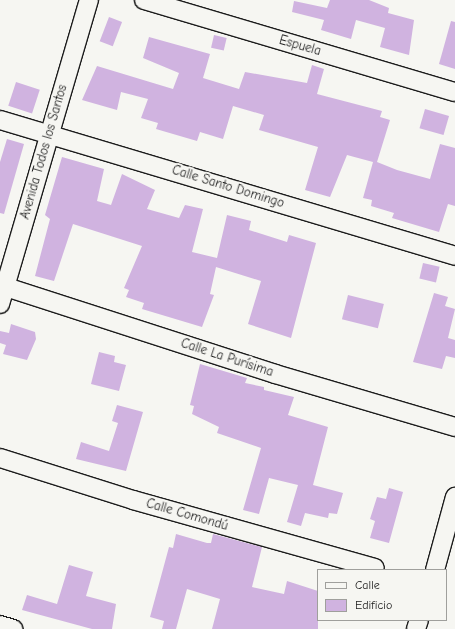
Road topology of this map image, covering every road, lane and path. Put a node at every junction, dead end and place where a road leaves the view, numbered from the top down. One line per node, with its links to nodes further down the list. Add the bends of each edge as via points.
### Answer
1 (89, 0): 5 (street, Avenida Todos los Santos)
2 (144, 0): 3 (street, Espuela)
3 (455, 92)
4 (0, 120): 5 (street, Calle Santo Domingo)
5 (50, 134): 6 (street, Calle Santo Domingo); 7 (street, Avenida Todos los Santos)
6 (455, 256)
7 (2, 286): 8 (street, Avenida Todos los Santos); 9 (street, Calle La Purísima, via 275,374)
8 (0, 304)
9 (455, 427)
10 (0, 458): 12 (street, Calle Comondú, via 133,500)
11 (455, 497): 13 (street)
12 (375, 568)
13 (434, 569)
14 (0, 625): 15 (street)
15 (13, 629)

